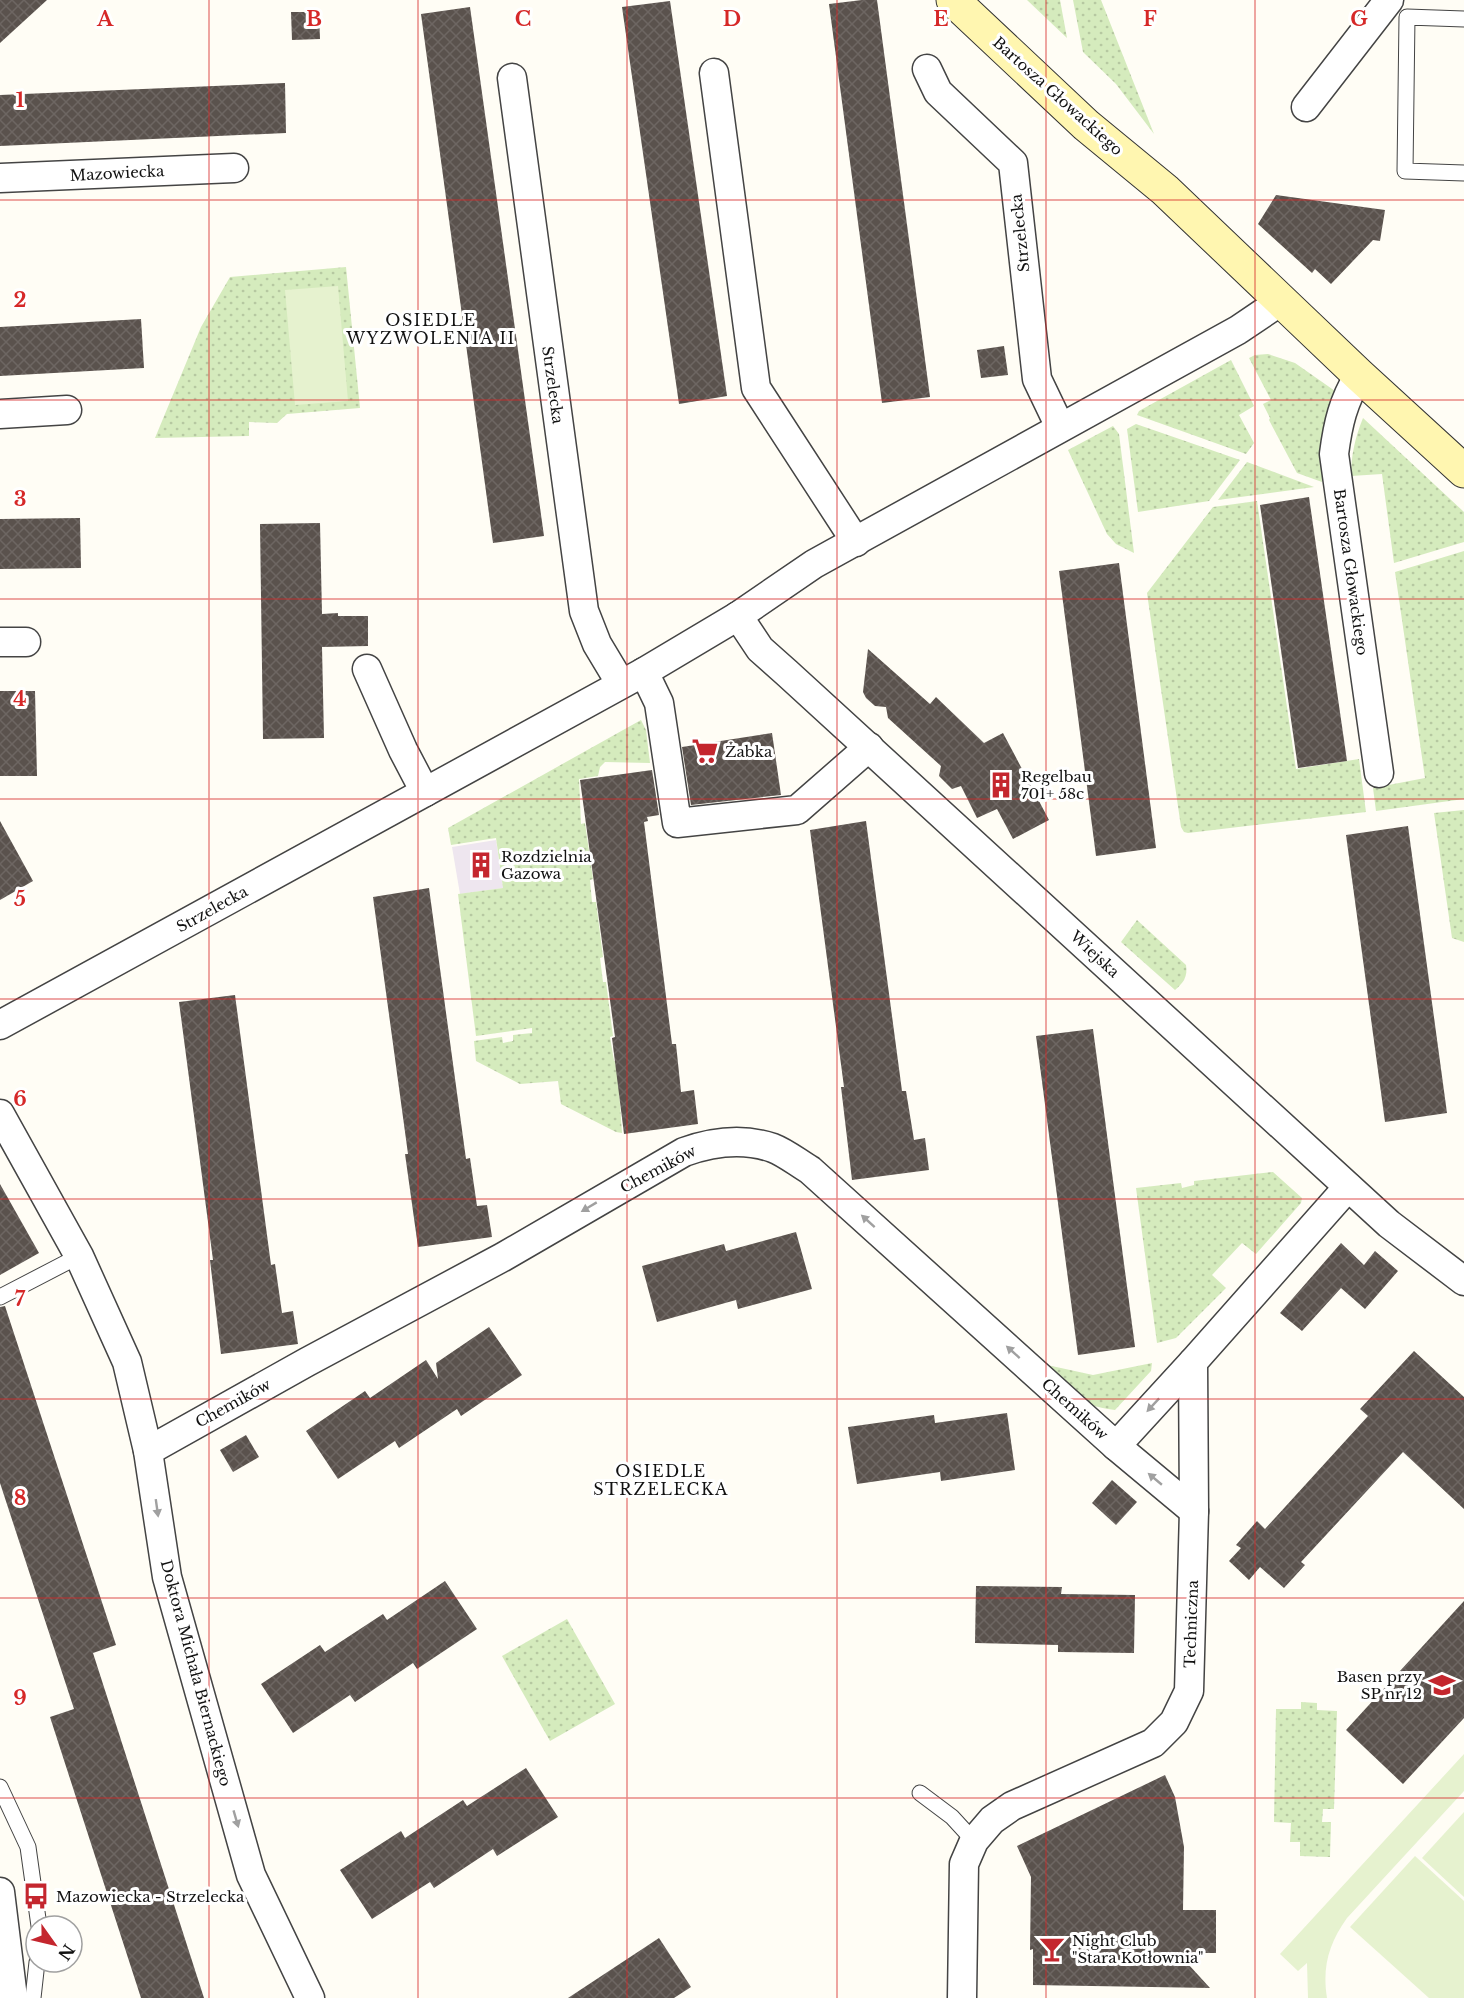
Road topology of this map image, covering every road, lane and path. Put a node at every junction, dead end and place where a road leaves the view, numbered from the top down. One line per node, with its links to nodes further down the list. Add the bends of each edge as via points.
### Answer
1 (953, 0): 12 (street, Bartosza Głowackiego, via 1086,125)
2 (1389, 0): 8 (street)
3 (986, 2): 12 (street, Bartosza Głowackiego, via 1084,96)
4 (1464, 19): 10 (lane, via 1407,17 1405,171)
5 (927, 69): 17 (street, Strzelecka, via 938,92 1013,163 1037,379)
6 (714, 73): 19 (street, via 756,388)
7 (512, 78): 22 (street, Strzelecka, via 584,611 597,644)
8 (1306, 107)
9 (234, 168): 11 (street, Mazowiecka)
10 (1464, 173)
11 (0, 178)
12 (1166, 190): 13 (street, Bartosza Głowackiego)
13 (1281, 301): 14 (street, Bartosza Głowackiego); 17 (street, Strzelecka, via 1238,330)
14 (1359, 375): 18 (street, Bartosza Głowackiego); 24 (street, Bartosza Głowackiego, via 1338,422 1334,454)
15 (66, 410): 16 (street)
16 (0, 414)
17 (1060, 427): 19 (street, Strzelecka)
18 (1464, 471)
19 (856, 542): 20 (street, Strzelecka, via 814,564)
20 (738, 616): 22 (street, Strzelecka); 23 (street, Wiejska, via 760,649)
21 (367, 669): 25 (street)
22 (632, 678): 23 (street, via 659,703 677,823 797,810); 25 (street, Strzelecka)
23 (869, 747): 28 (street, Wiejska)
24 (1379, 773)
25 (425, 792): 26 (street, Strzelecka)
26 (0, 1025)
27 (0, 1114): 29 (street, Doktora Michała Biernackiego)
28 (1348, 1187): 30 (street, Wiejska); 32 (street)
29 (79, 1256): 31 (lane); 34 (street, Doktora Michała Biernackiego, via 127,1362)
30 (1464, 1281)
31 (0, 1297)
32 (1193, 1362): 33 (street, Chemików, one-way to 33); 35 (street, Techniczna)
33 (1116, 1446): 34 (street, Chemików, one-way to 34, via 810,1170 774,1149 744,1142 704,1145 684,1152 503,1257); 35 (street, one-way to 33)
34 (148, 1450): 44 (street, Doktora Michała Biernackiego, one-way to 44, via 167,1577 251,1875)
35 (1194, 1511): 38 (street, Techniczna, via 1189,1691 1174,1722 1153,1743 1012,1806 992,1820)
36 (0, 1787): 40 (lane, via 28,1847)
37 (920, 1793): 38 (lane, via 952,1817)
38 (974, 1841): 45 (street, Techniczna, via 964,1864)
39 (0, 1892): 42 (street)
40 (37, 1914)
41 (36, 1974): 43 (lane)
42 (13, 1998)
43 (33, 1998)
44 (310, 1998)
45 (962, 1998)

